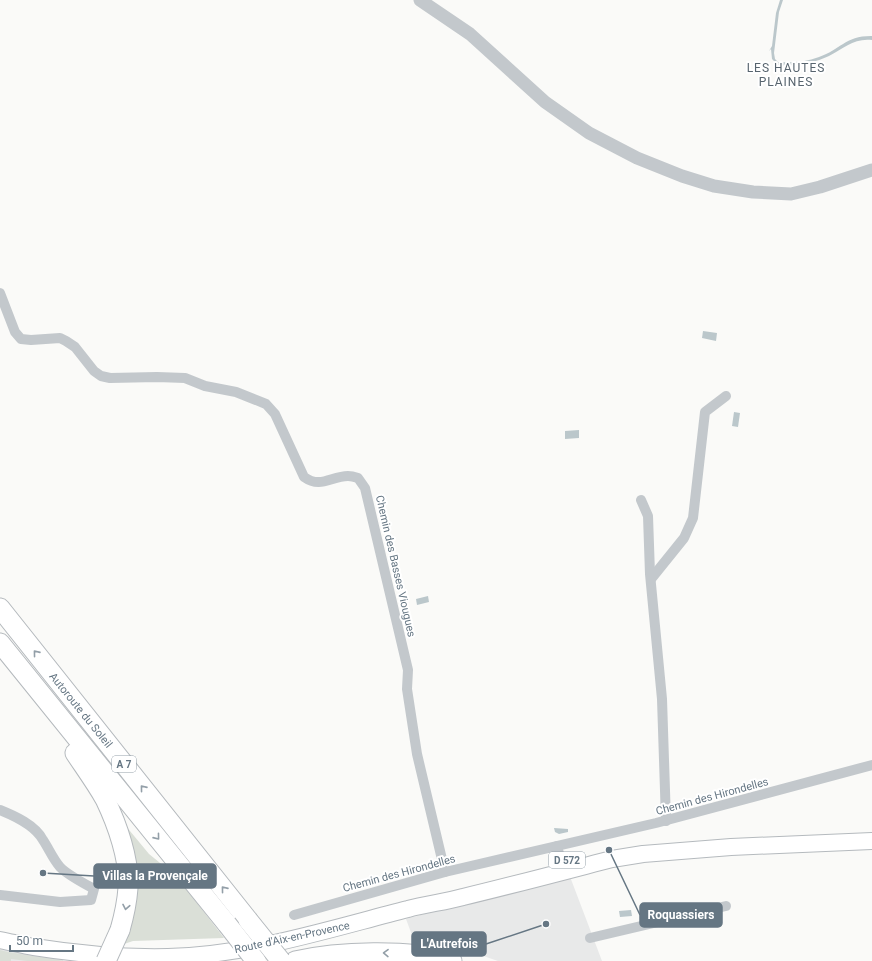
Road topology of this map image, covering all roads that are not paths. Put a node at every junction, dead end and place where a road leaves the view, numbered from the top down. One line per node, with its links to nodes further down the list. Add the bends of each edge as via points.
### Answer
1 (420, 0): 2 (street, via 470,34 545,102 589,133 637,158 682,176 714,186 791,194)
2 (872, 170)
3 (0, 293): 16 (street, Chemin des Basses Viougues, via 15,332 21,339 66,340 100,376 185,378 205,386 236,392 266,404 275,414 304,477 317,483 347,476 358,478 365,488 408,670 407,689 417,754)
4 (726, 396): 6 (street, via 704,412 693,518 684,538)
5 (641, 500): 6 (street, via 648,516)
6 (651, 579): 12 (street, via 662,699)
7 (0, 608): 25 (highway, Autoroute du Soleil / A 7, one-way to 7, bridge)
8 (0, 643): 24 (highway, Autoroute du Soleil / A 7, one-way to 24, bridge)
9 (0, 650): 23 (highway, one-way to 23, bridge, via 72,749 105,800 117,829 126,857 128,886 120,930)
10 (872, 764): 12 (street, Chemin des Hirondelles)
11 (0, 810): 17 (street, via 31,827 42,838 61,868 94,889 91,900 60,902)
12 (666, 821): 15 (street, Chemin des Hirondelles)
13 (872, 841): 14 (main road, Route d'Aix-en-Provence / D 572)
14 (731, 847): 15 (main road, Route d'Aix-en-Provence / D 572, via 644,844); 19 (main road, Route d'Aix-en-Provence / D 572, via 612,859 462,898)
15 (559, 854): 16 (street, Chemin des Hirondelles); 19 (main road, Route d'Aix-en-Provence / D 572)
16 (445, 872): 20 (street, Chemin des Hirondelles)
17 (0, 895)
18 (726, 906): 21 (street)
19 (410, 908): 22 (main road, Route d'Aix-en-Provence / D 572, via 267,945 209,954 137,957 72,952)
20 (294, 915)
21 (590, 938)
22 (2, 940)
23 (106, 961)
24 (256, 961)
25 (281, 961)
26 (294, 961): 27 (highway, one-way to 26, via 388,953 347,954)
27 (452, 961)

